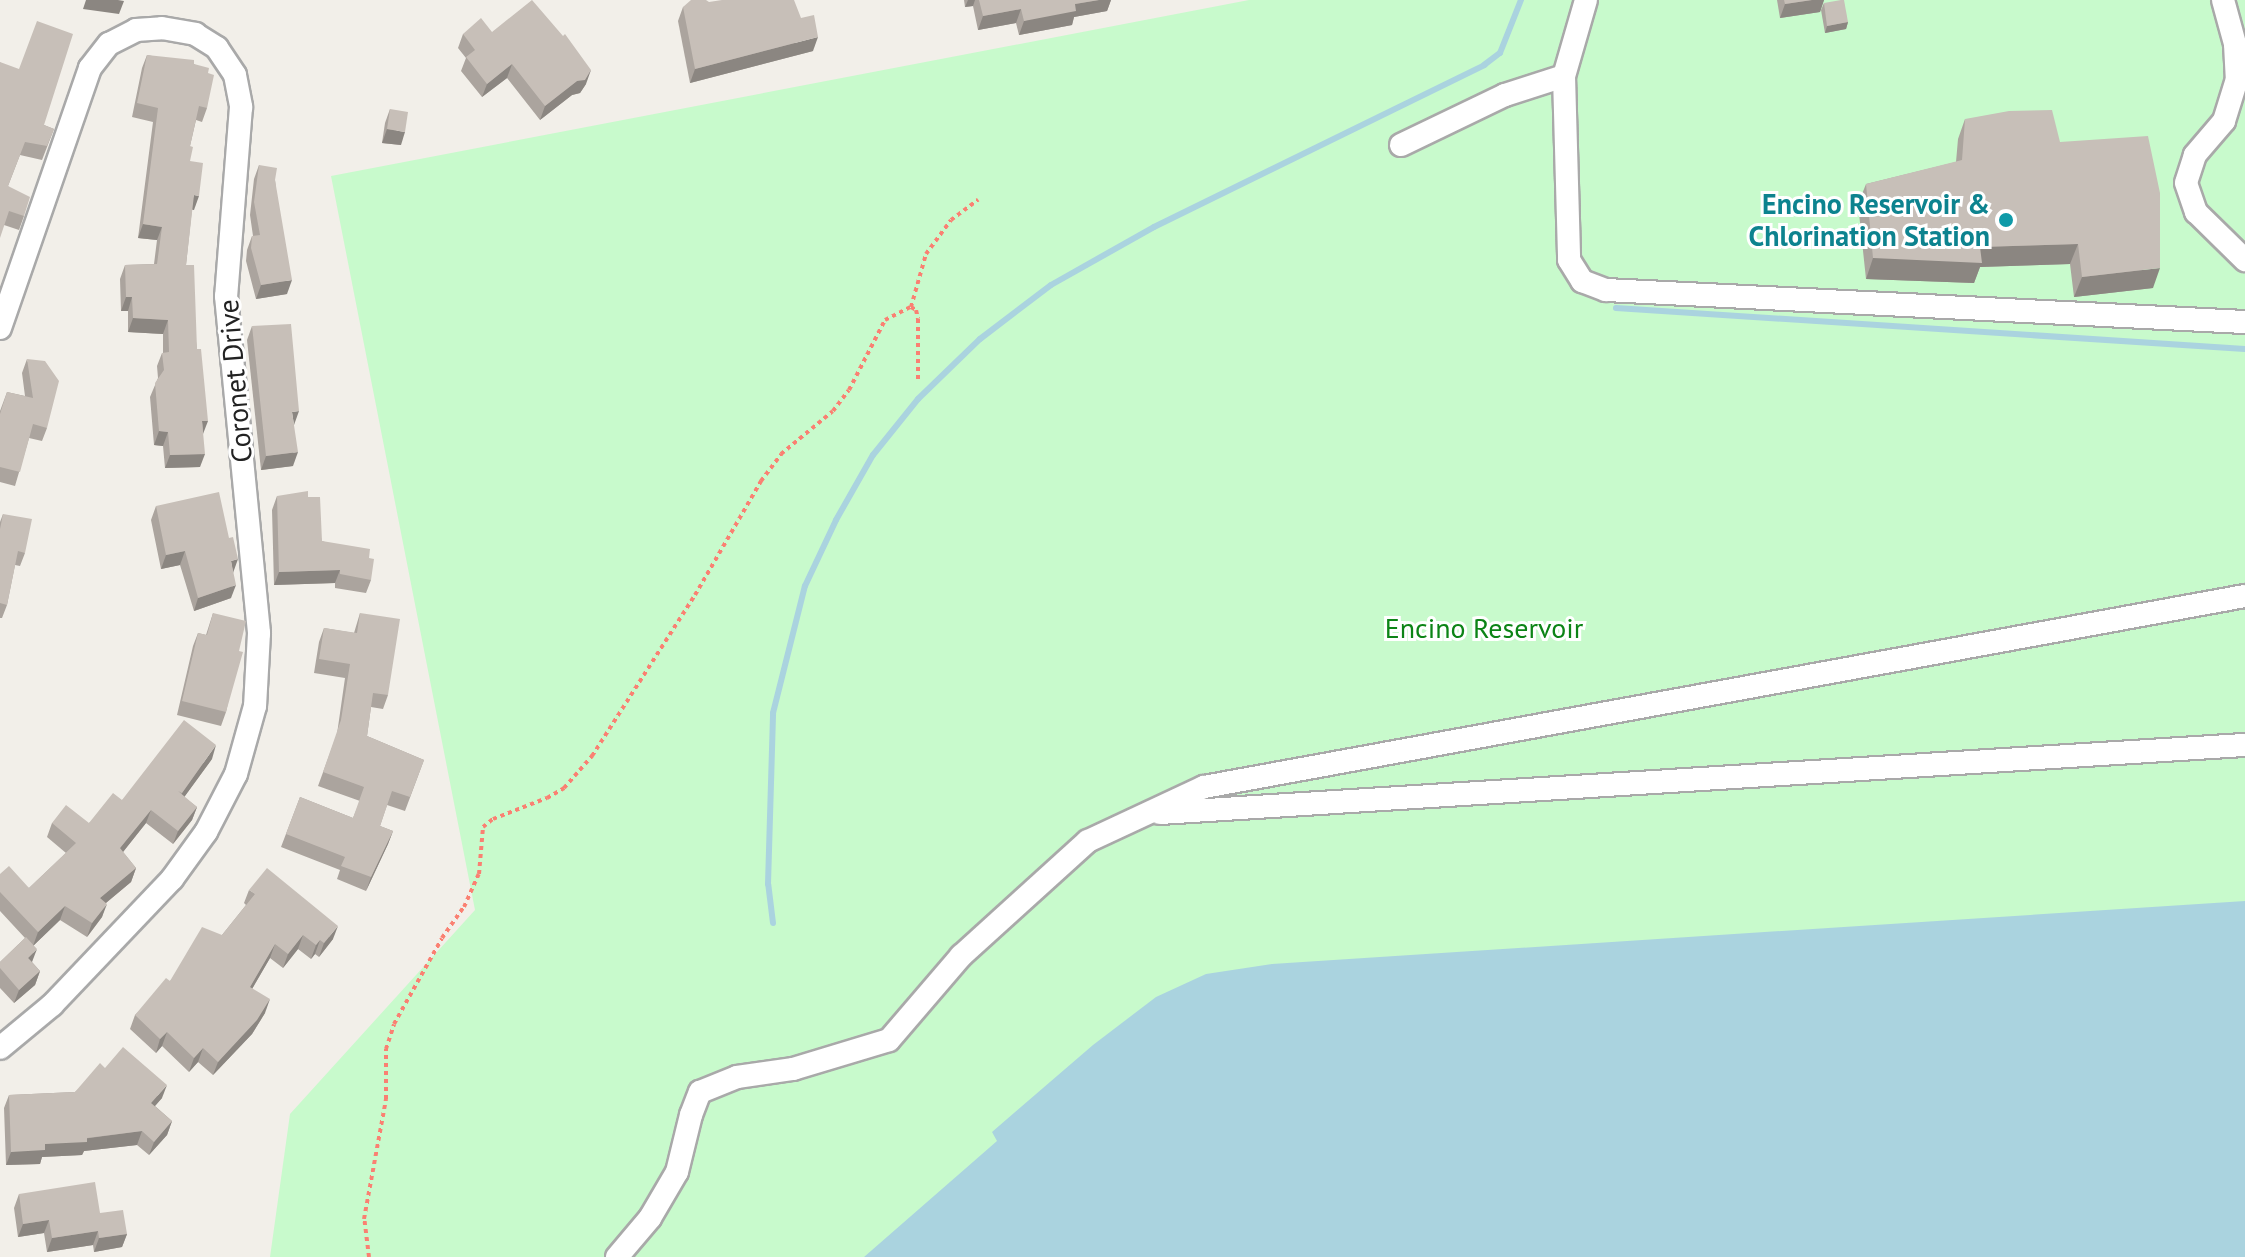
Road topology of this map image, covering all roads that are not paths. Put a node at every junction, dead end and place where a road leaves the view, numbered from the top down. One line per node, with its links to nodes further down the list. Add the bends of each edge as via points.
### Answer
1 (1586, 0): 3 (street)
2 (2223, 0): 5 (street, via 2235,44 2237,79 2224,121 2195,155 2186,183 2196,212)
3 (1564, 76): 4 (street, via 1505,95); 6 (street, via 1569,260 1582,281 1606,290)
4 (1401, 145)
5 (2245, 260)
6 (2245, 322)
7 (0, 328): 11 (street, Coronet Drive, via 90,68 109,44 136,30 195,34 217,48 235,75 241,107 226,296 259,633 255,706 236,774 206,832 172,879 52,1005)
8 (2245, 596): 10 (street, via 1204,787)
9 (2245, 745): 10 (street)
10 (1143, 815): 12 (street, via 1088,841 1056,867 961,956 889,1040 793,1069 737,1077 700,1092 677,1172 650,1218)
11 (0, 1048)
12 (617, 1257)

